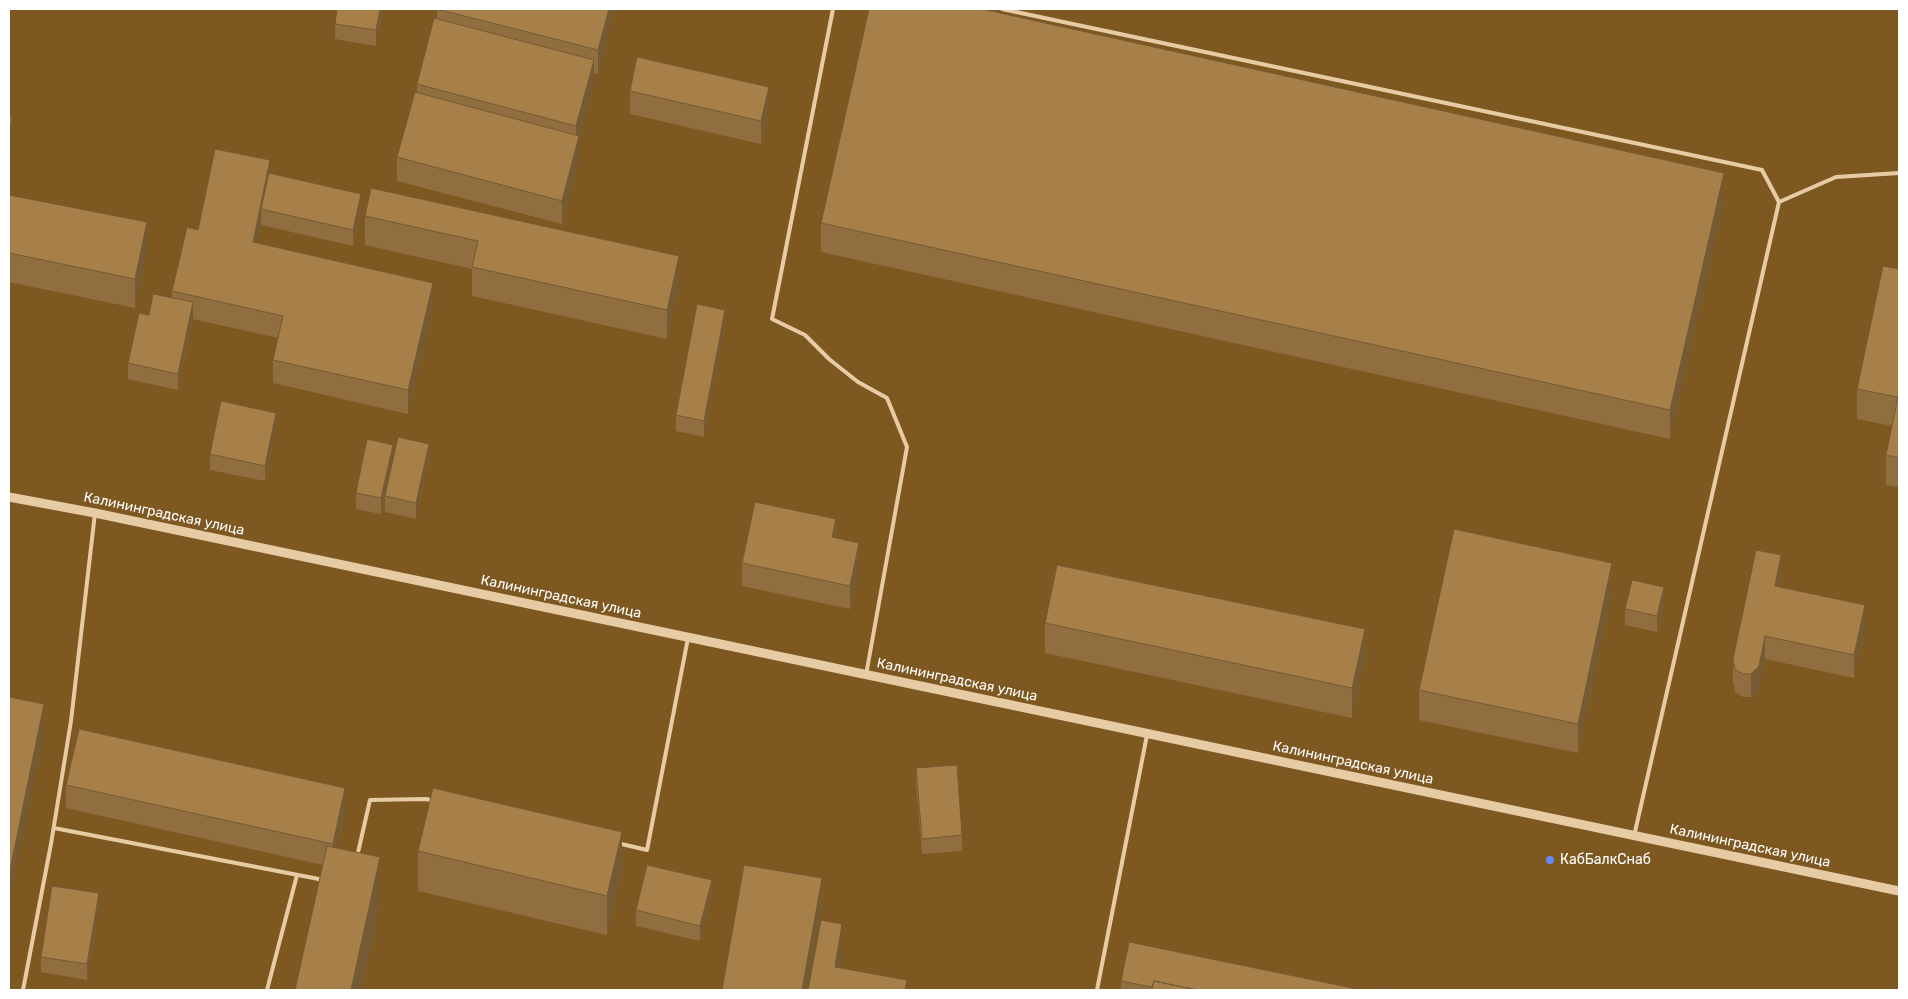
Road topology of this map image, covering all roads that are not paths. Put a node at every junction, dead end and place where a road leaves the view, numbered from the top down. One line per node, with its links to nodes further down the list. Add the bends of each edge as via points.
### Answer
1 (833, 9): 8 (lane, via 772,319 805,335 829,360 858,382 887,398 907,447)
2 (1002, 9): 4 (lane, via 1762,170)
3 (1899, 173): 4 (lane, via 1836,177)
4 (1779, 202): 12 (lane)
5 (9, 497): 6 (street, Калининградская улица)
6 (95, 513): 7 (street, Калининградская улица); 11 (lane, via 71,721)
7 (688, 638): 8 (street, Калининградская улица); 13 (lane, via 647,850)
8 (866, 675): 9 (street, Калининградская улица)
9 (1147, 734): 12 (street, Калининградская улица); 20 (lane)
10 (445, 804): 14 (lane, via 426,799 370,800)
11 (54, 828): 15 (lane); 18 (lane)
12 (1634, 836): 17 (street, Калининградская улица)
13 (608, 841)
14 (355, 866)
15 (297, 876): 16 (lane); 19 (lane)
16 (333, 882)
17 (1899, 892)
18 (23, 990)
19 (268, 990)
20 (1097, 990)

